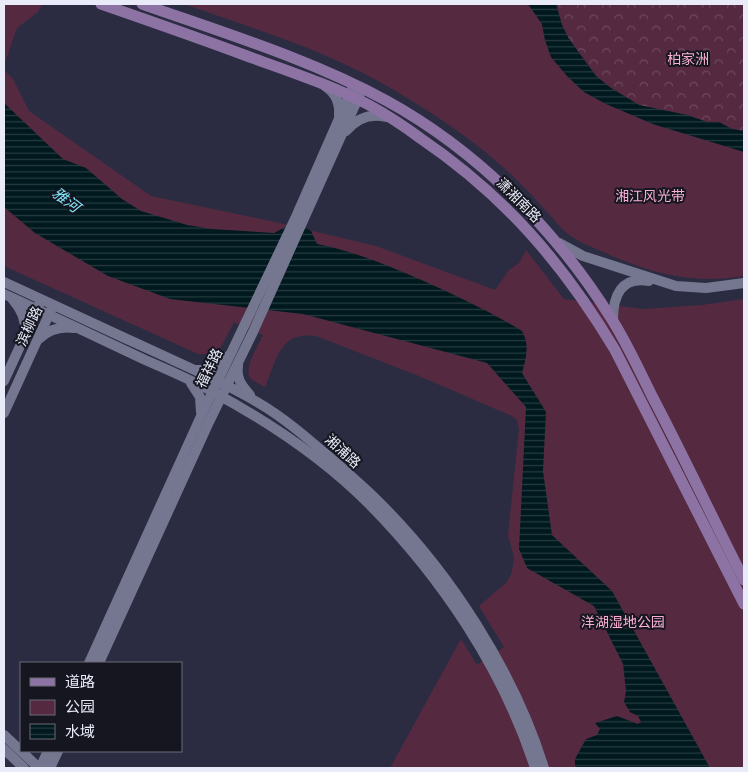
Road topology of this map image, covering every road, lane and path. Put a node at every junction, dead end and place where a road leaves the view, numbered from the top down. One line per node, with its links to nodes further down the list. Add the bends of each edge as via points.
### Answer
1 (102, 4): 3 (main road, 潇湘南路)
2 (142, 4): 4 (main road, 潇湘南路, via 302,62)
3 (322, 84): 5 (main road, 潇湘南路); 7 (main road, via 338,102)
4 (358, 86): 5 (main road, 福祥路); 10 (main road, 潇湘南路, via 398,107 470,158)
5 (353, 97): 6 (main road, 潇湘南路); 7 (main road, 福祥路); 8 (main road, 福祥路)
6 (393, 119): 8 (main road, via 380,115 365,117 350,126); 34 (main road, 潇湘南路, via 459,166 505,205 549,253 591,310)
7 (337, 124): 9 (main road, 福祥路)
8 (338, 144): 9 (main road, 福祥路)
9 (300, 219): 19 (main road, 福祥路)
10 (551, 237): 12 (main road, via 583,256 676,286); 17 (main road, 潇湘南路)
11 (4, 282): 14 (main road, 湘浦路)
12 (744, 285): 17 (main road, via 695,291 636,280 616,295)
13 (5, 294): 15 (main road, 湘浦路); 20 (main road, via 22,311)
14 (42, 299): 15 (main road, 滨柳路); 16 (main road, 湘浦路)
15 (37, 309): 16 (main road, 湘浦路); 20 (main road, 滨柳路)
16 (51, 310): 18 (main road, 湘浦路); 21 (main road, 滨柳路); 24 (main road, 湘浦路)
17 (613, 320): 33 (main road, 潇湘南路)
18 (83, 331): 21 (main road, via 54,329); 25 (main road, 湘浦路)
19 (248, 331): 22 (main road, 福祥路); 23 (main road, 福祥路)
20 (24, 338): 26 (main road, 滨柳路)
21 (36, 344): 31 (main road, 滨柳路)
22 (234, 347): 24 (main road, via 216,366 202,370); 27 (main road, 福祥路)
23 (242, 355): 27 (main road, 福祥路); 29 (main road, via 237,374 239,380)
24 (189, 368): 27 (main road, 湘浦路)
25 (184, 378): 28 (main road, 湘浦路); 32 (main road, via 193,384 200,397)
26 (4, 381)
27 (222, 383): 28 (main road, 福祥路); 29 (main road, 湘浦路)
28 (217, 394): 30 (main road, 湘浦路); 32 (main road, 福祥路)
29 (258, 402): 49 (main road, 湘浦路, via 292,425 377,499 439,571 499,664 524,715)
30 (246, 411): 32 (main road, via 225,408); 48 (main road, 湘浦路, via 345,482 389,526 435,580 496,677)
31 (4, 414)
32 (205, 420): 35 (main road, 福祥路); 36 (main road, 福祥路)
33 (744, 580)
34 (744, 604)
35 (89, 662)
36 (99, 662)
37 (4, 734): 38 (main road); 39 (main road)
38 (20, 740)
39 (20, 750)
40 (5, 751): 44 (main road); 45 (main road)
41 (23, 752): 46 (main road)
42 (47, 752): 46 (main road)
43 (58, 752): 47 (main road)
44 (17, 768)
45 (24, 768)
46 (39, 768)
47 (50, 768)
48 (535, 768)
49 (544, 768)

